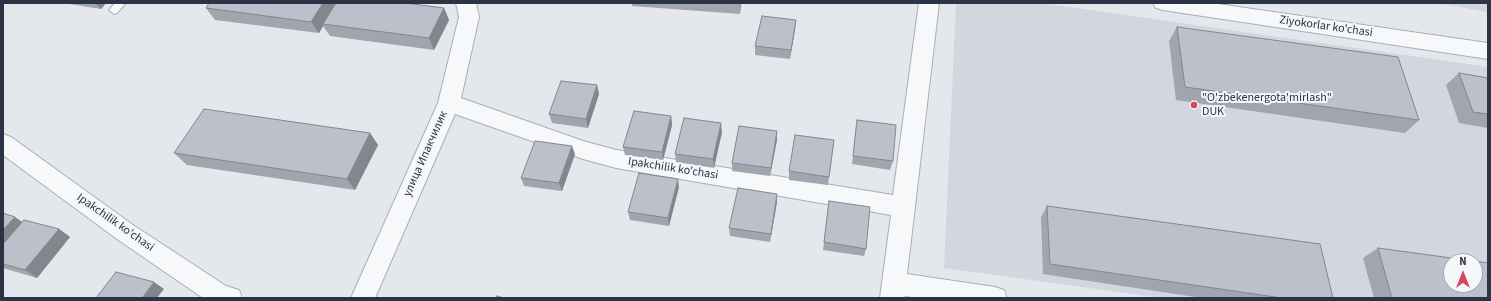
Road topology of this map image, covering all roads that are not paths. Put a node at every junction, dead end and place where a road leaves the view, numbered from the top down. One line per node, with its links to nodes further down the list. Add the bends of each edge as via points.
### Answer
1 (466, 3): 5 (street, улица Ипакчилик, via 469,18)
2 (929, 3): 7 (street)
3 (1163, 3): 4 (street, Ziyokorlar ko'chasi)
4 (1488, 51)
5 (449, 103): 7 (street, Ipakchilik ko'chasi, via 616,159); 10 (street, улица Ипакчилик)
6 (3, 143): 9 (street, Ipakchilik ko'chasi, via 125,232 221,296)
7 (904, 206): 8 (street)
8 (893, 291): 11 (street)
9 (230, 298)
10 (362, 298)
11 (995, 298)

